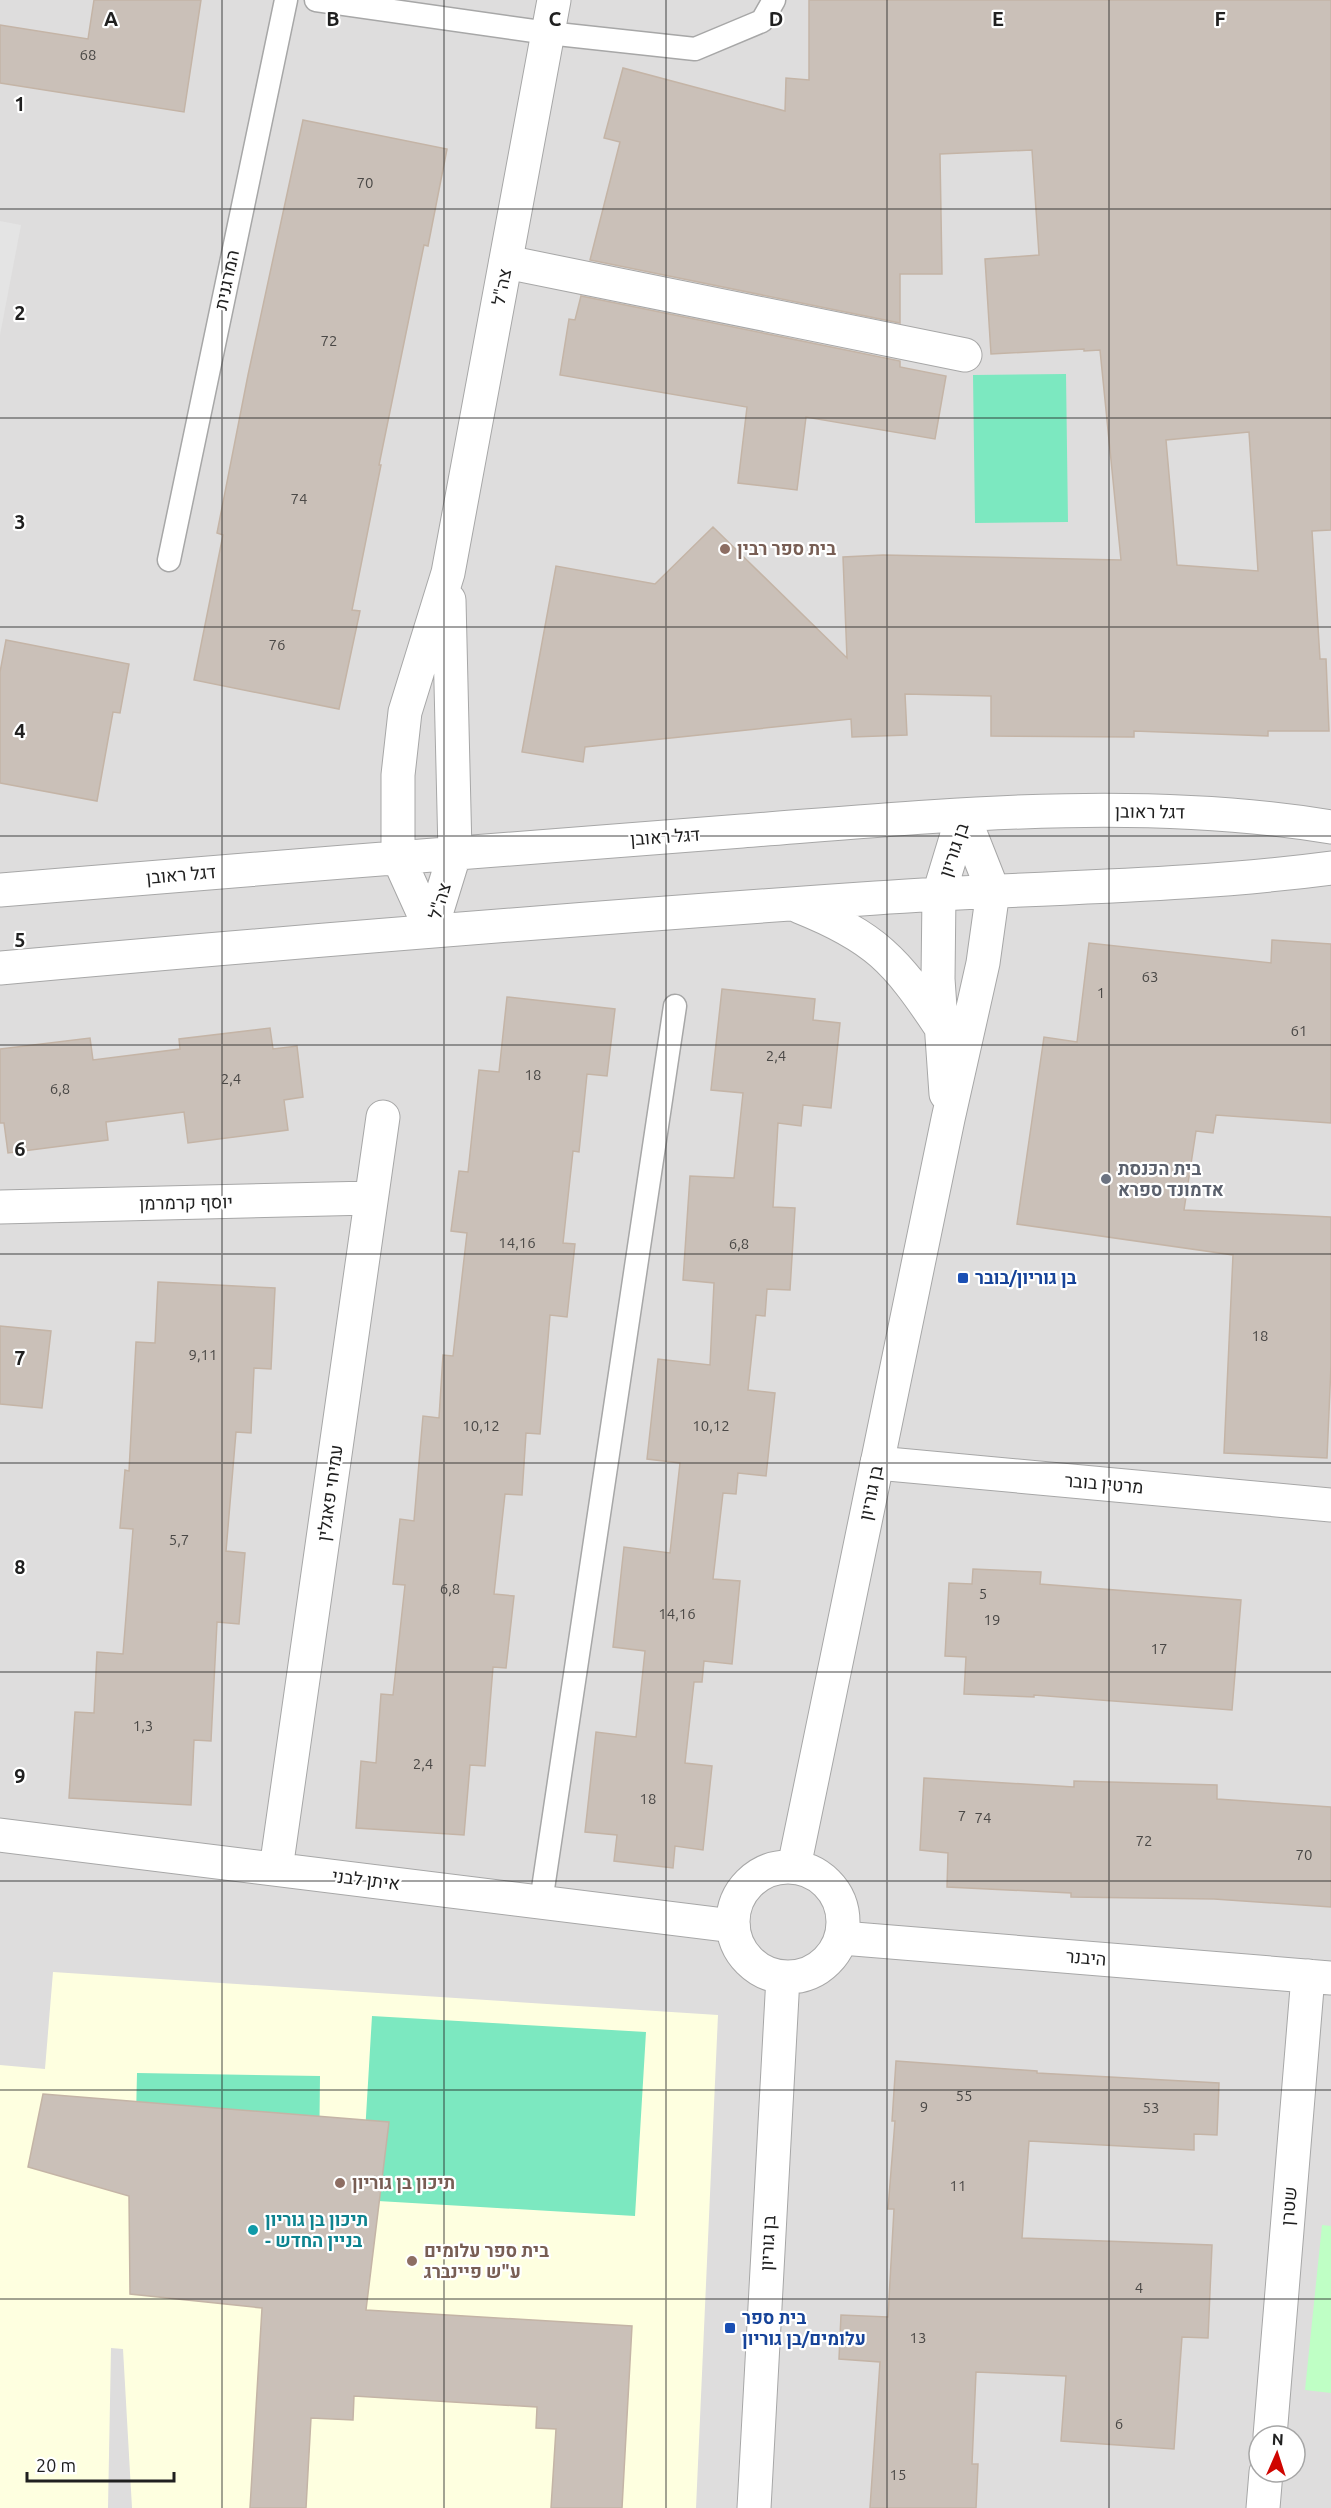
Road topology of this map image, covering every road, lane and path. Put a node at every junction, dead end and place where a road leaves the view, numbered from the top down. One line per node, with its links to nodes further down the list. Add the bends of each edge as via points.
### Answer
1 (286, 0): 8 (lane, המרגנית)
2 (316, 0): 5 (lane)
3 (554, 0): 5 (street, צה"ל)
4 (774, 0): 5 (lane, via 762,21 695,49)
5 (548, 33): 6 (street, צה"ל)
6 (506, 262): 7 (street); 9 (street, צה"ל)
7 (965, 355)
8 (169, 560)
9 (448, 573): 12 (street, צה"ל); 13 (street, צה"ל, via 405,712 398,776)
10 (963, 815): 11 (street, דגל ראובן, via 1151,809); 12 (street, דגל ראובן); 16 (street, בן גוריון); 17 (street, בן גוריון)
11 (1331, 827)
12 (455, 852): 13 (street, דגל ראובן); 19 (street, צה"ל)
13 (398, 857): 15 (street, דגל ראובן); 19 (street, צה"ל)
14 (1331, 868): 16 (street, via 1165,884)
15 (0, 890)
16 (993, 891): 17 (street); 24 (street, בן גוריון, via 975,1006)
17 (939, 894): 18 (street); 22 (street, בן גוריון)
18 (793, 904): 19 (street); 22 (street, via 838,922 879,948 908,978)
19 (431, 930): 20 (street)
20 (0, 968)
21 (675, 1006): 32 (lane)
22 (939, 1026): 24 (street, בן גוריון)
23 (382, 1117): 25 (street, עמיחי פאגלין)
24 (948, 1119): 27 (street, בן גוריון)
25 (371, 1198): 26 (street, יוסף קרמרמן); 31 (street, עמיחי פאגלין)
26 (0, 1207)
27 (877, 1463): 28 (street, מרטין בובר); 30 (street, בן גוריון)
28 (1331, 1505)
29 (0, 1835): 31 (street, איתן לבני)
30 (794, 1867): 33 (street, via 774,1869 743,1890); 34 (street, via 812,1872 839,1899)
31 (276, 1869): 32 (street, איתן לבני)
32 (541, 1902): 33 (street, איתן לבני)
33 (733, 1926): 35 (street, via 748,1961 764,1972)
34 (842, 1938): 35 (street, via 820,1968 802,1976); 36 (street, היבנר)
35 (783, 1977): 39 (street, בן גוריון)
36 (1319, 1977): 37 (street, שטרן)
37 (1270, 2424)
38 (1265, 2484): 40 (street)
39 (754, 2508)
40 (1263, 2508)

